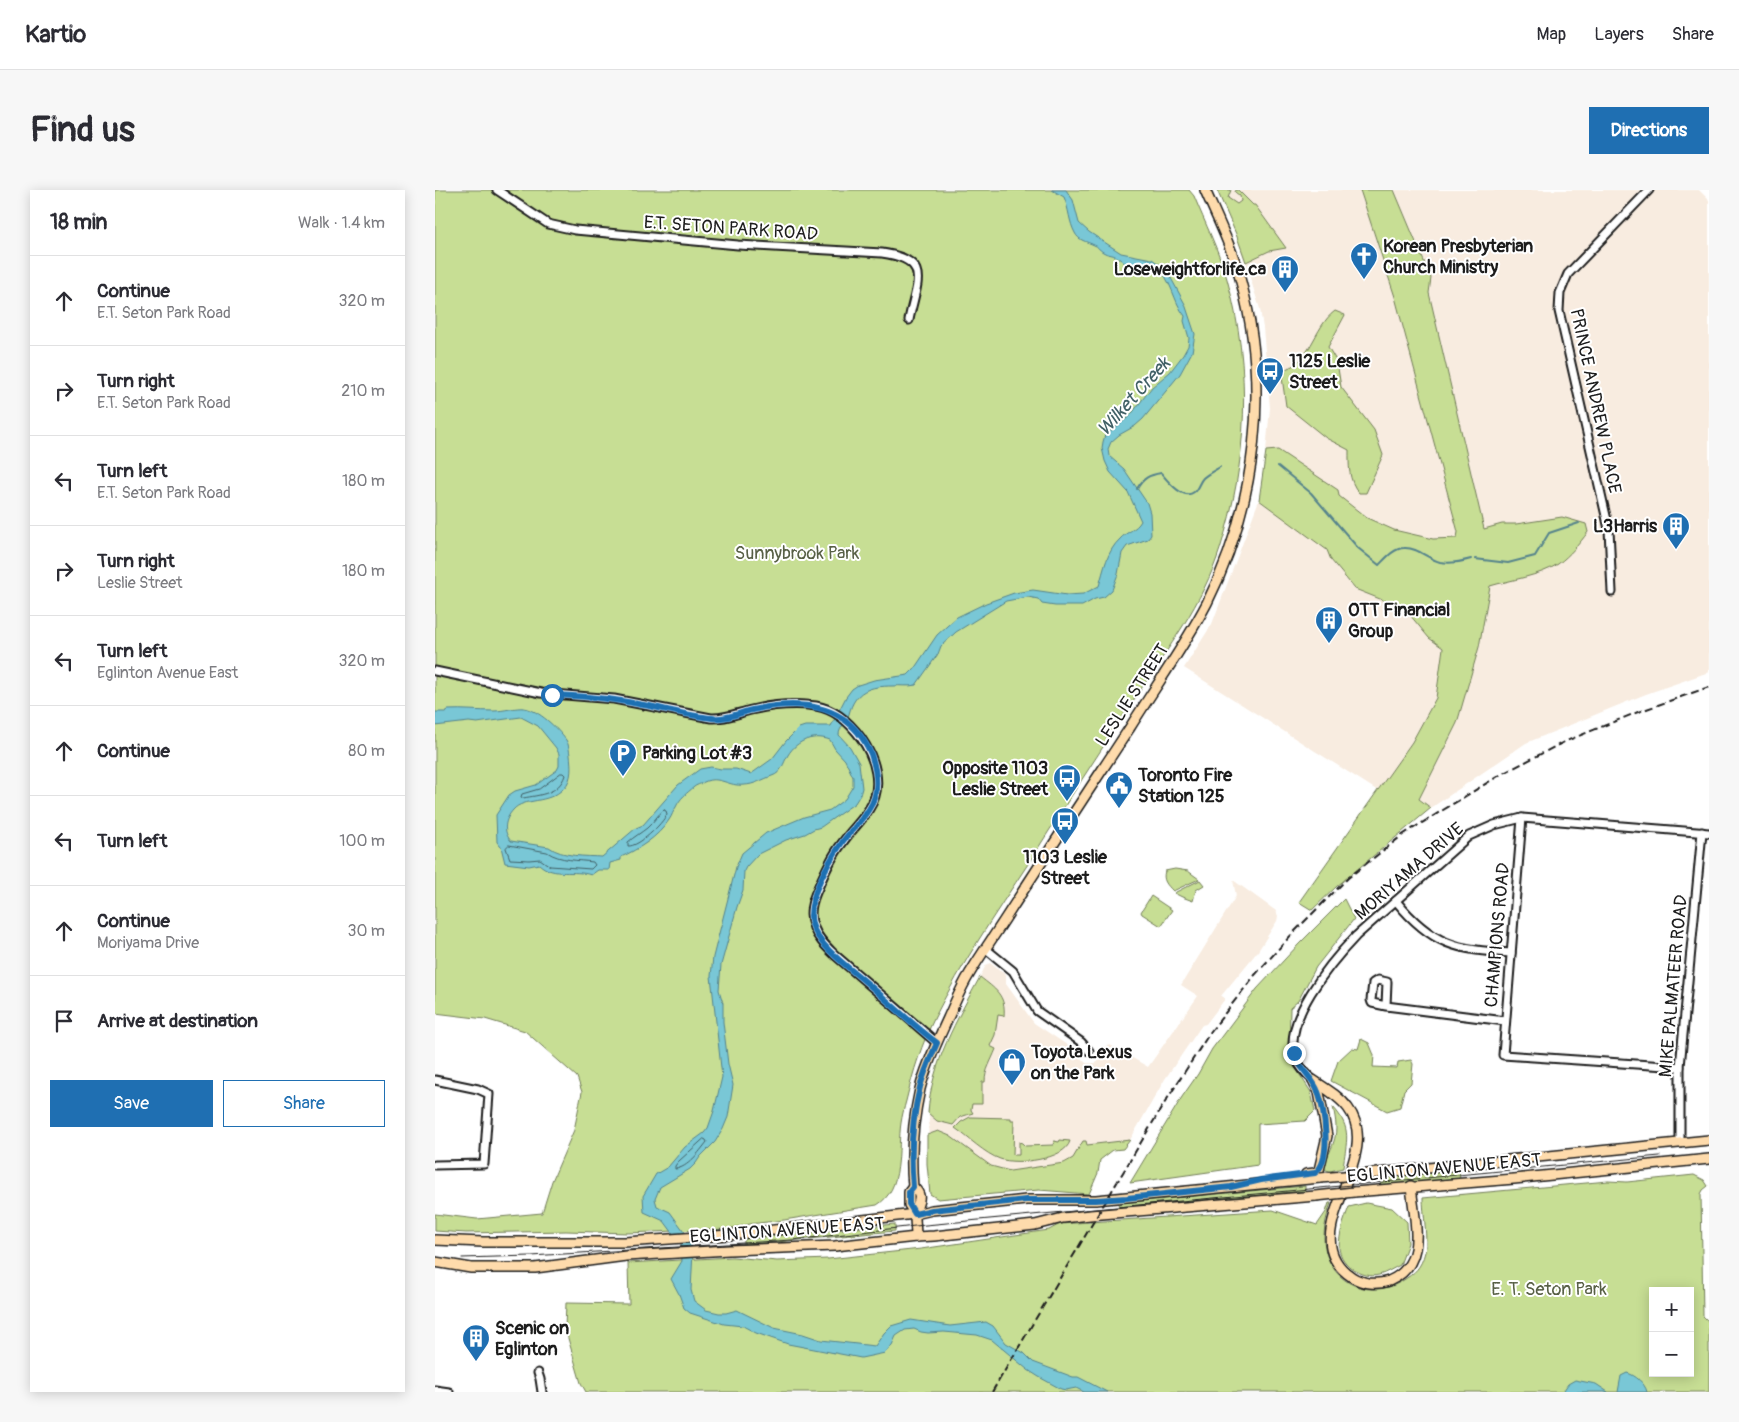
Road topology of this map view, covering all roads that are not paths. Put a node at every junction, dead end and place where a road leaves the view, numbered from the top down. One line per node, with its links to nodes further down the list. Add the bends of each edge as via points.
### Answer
1 (497, 190): 4 (street, E.T. SETON PARK ROAD, via 548,224 575,230 901,256 913,264 918,281)
2 (1205, 190): 10 (main road, LESLIE STREET, via 1241,280 1256,363 1252,455 1240,517 1208,601 1184,644)
3 (1649, 190): 5 (street, PRINCE ANDREW PLACE, via 1568,274 1560,292 1559,311 1609,529)
4 (909, 320)
5 (1612, 592)
6 (435, 671): 14 (street, via 541,694 614,699 711,718 720,719 768,707 799,705 818,706 846,721 855,729 871,755 876,791 870,808 844,840 823,875 811,907 813,925 835,955)
7 (1522, 818): 8 (street, MORIYAMA DRIVE); 9 (street, MORIYAMA DRIVE, via 1469,836); 11 (street, CHAMPIONS ROAD)
8 (1706, 833): 16 (street, MIKE PALMATEER ROAD)
9 (1396, 901): 11 (street, via 1421,928 1441,941 1460,948); 18 (street, MORIYAMA DRIVE, via 1342,950 1296,1022 1294,1053 1302,1070)
10 (986, 949): 14 (main road, LESLIE STREET, via 968,976); 15 (street, via 1013,971 1037,1011)
11 (1511, 953): 13 (street, CHAMPIONS ROAD)
12 (1386, 1006): 13 (street)
13 (1505, 1021): 16 (street, CHAMPIONS ROAD, via 1503,1055)
14 (937, 1043): 25 (main road, LESLIE STREET, via 921,1087 914,1124 913,1187 909,1192 909,1204)
15 (1089, 1051)
16 (1680, 1068): 20 (street, MIKE PALMATEER ROAD)
17 (435, 1080): 22 (street, via 489,1094 484,1164)
18 (1313, 1080): 23 (main road, via 1349,1109 1356,1126 1358,1146 1336,1210 1331,1241 1339,1265 1353,1278 1368,1283 1386,1282 1412,1261 1417,1245); 24 (main road, via 1319,1092 1327,1136 1319,1170)
19 (1709, 1140): 20 (main road, EGLINTON AVENUE EAST)
20 (1680, 1142): 24 (main road, EGLINTON AVENUE EAST, bridge)
21 (1709, 1159): 23 (main road, EGLINTON AVENUE EAST)
22 (435, 1165)
23 (1411, 1186): 26 (main road, EGLINTON AVENUE EAST, bridge, via 1090,1215 1035,1225)
24 (1231, 1187): 25 (main road, EGLINTON AVENUE EAST, via 1096,1200 1026,1200)
25 (915, 1214): 26 (main road, LESLIE STREET); 27 (main road, EGLINTON AVENUE EAST, via 729,1235 625,1242)
26 (916, 1236): 28 (main road, EGLINTON AVENUE EAST, via 835,1246 626,1256 535,1268 471,1268)
27 (435, 1240)
28 (435, 1262)
29 (538, 1373): 32 (street)
30 (435, 1390): 31 (street)
31 (449, 1392)
32 (542, 1392)

